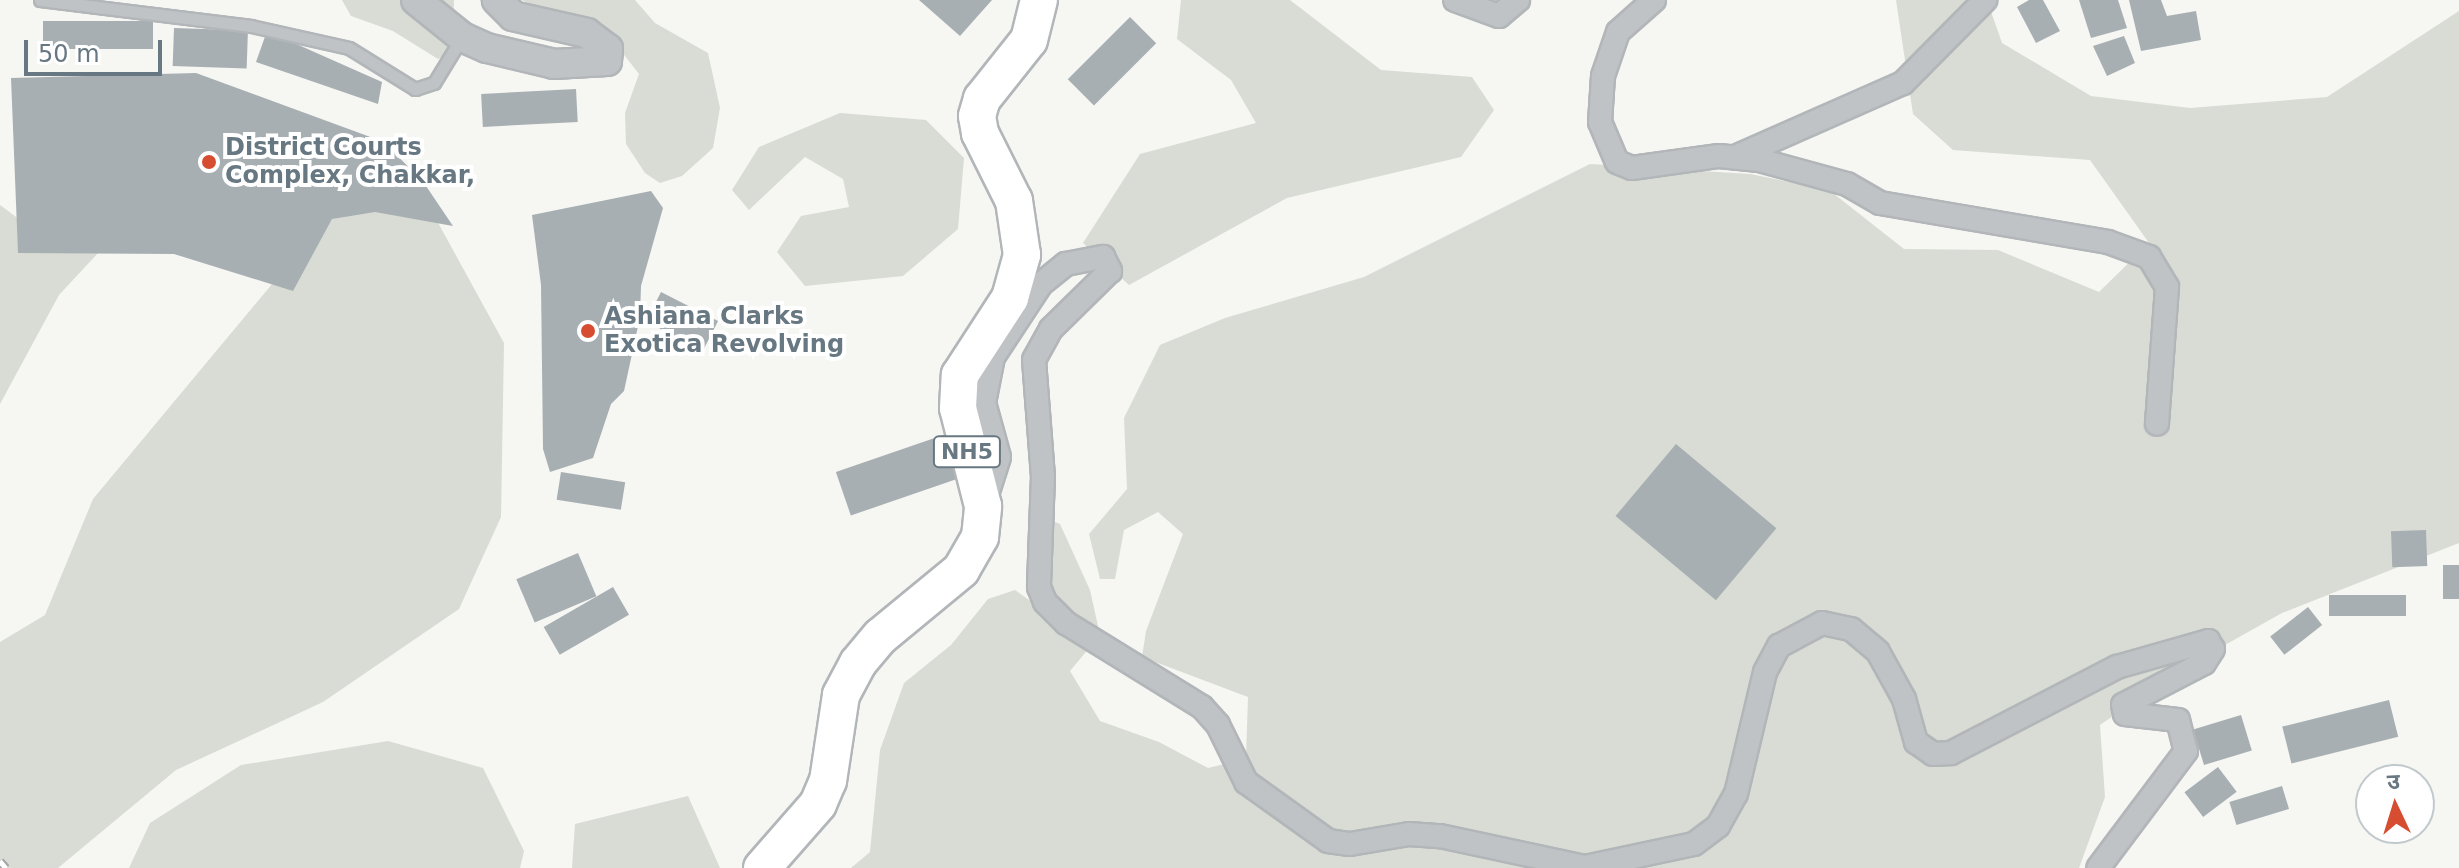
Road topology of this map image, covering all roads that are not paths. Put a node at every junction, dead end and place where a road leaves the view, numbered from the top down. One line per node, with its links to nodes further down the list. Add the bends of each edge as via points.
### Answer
1 (40, 0): 9 (lane, via 251,26 349,48 415,89 434,83)
2 (416, 0): 9 (street)
3 (497, 0): 9 (street, via 513,16 587,33 608,49 607,61 554,64)
4 (1039, 0): 12 (highway, NH5, via 1029,40 982,99 977,116 980,133 1014,201 1022,255 1010,298 960,375 958,408)
5 (1455, 0): 6 (street, via 1499,16)
6 (1518, 0)
7 (1654, 0): 10 (street, via 1623,25 1611,46 1600,96 1607,147 1620,165 1632,168)
8 (1985, 0): 10 (street, via 1903,83)
9 (462, 37)
10 (1735, 157): 11 (street, via 1847,184 1880,203 2108,242 2149,257 2167,287)
11 (2157, 424)
12 (983, 506): 13 (highway, NH5, via 980,537 961,570 881,636 858,663 841,695 828,781 818,804); 14 (street, via 999,457 984,403 993,357 1041,284 1066,264 1103,257 1110,271 1051,329 1034,360 1043,476 1039,587 1045,602 1066,623 1202,707 1218,725 1246,782 1328,841 1440,836 1585,867 1694,844 1718,826 1736,794 1765,672 1779,646 1822,623 1851,629 1878,652 1904,699 1916,742 1933,754 1951,753 2117,667 2208,641 2213,649 2204,663 2123,705 2125,714 2178,720 2186,751)
13 (762, 868)
14 (2098, 868)

